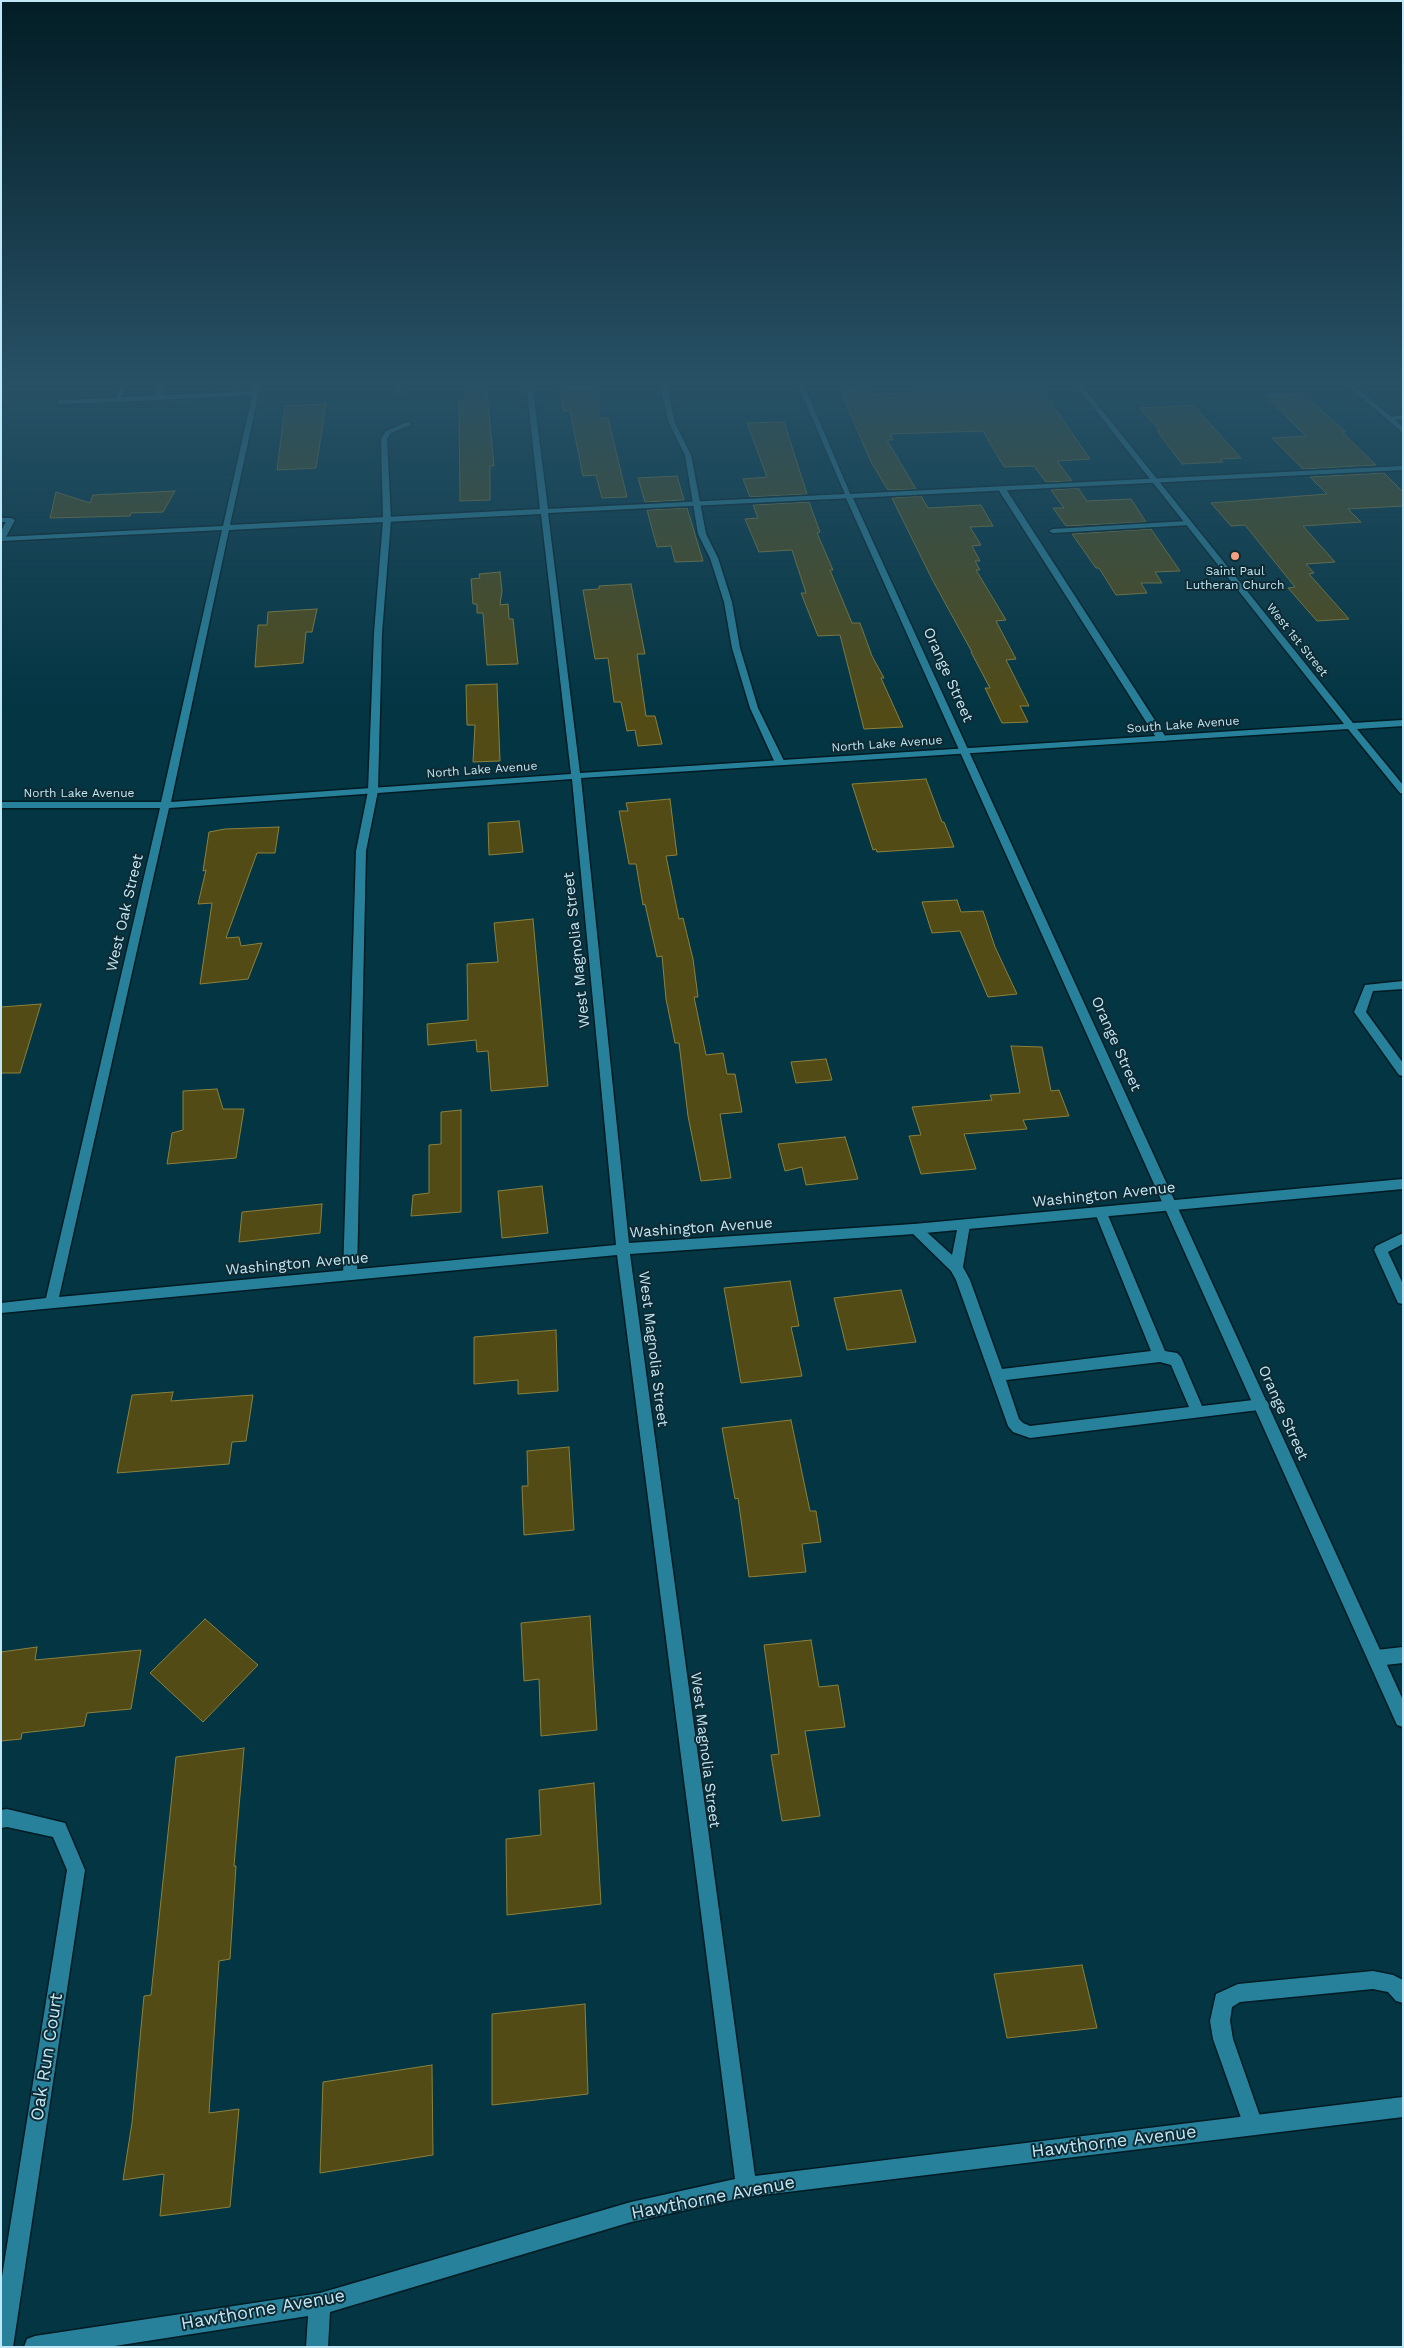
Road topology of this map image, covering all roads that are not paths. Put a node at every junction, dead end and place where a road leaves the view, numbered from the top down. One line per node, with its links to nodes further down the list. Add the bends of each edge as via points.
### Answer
1 (235, 493): 15 (street, West Oak Street)
2 (386, 493): 13 (street)
3 (542, 493): 11 (street, West Magnolia Street)
4 (694, 493): 10 (street)
5 (848, 493): 9 (street, Orange Street)
6 (924, 493): 9 (street)
7 (1004, 493): 20 (street)
8 (1162, 493): 14 (street, West 1st Street)
9 (849, 496): 10 (street); 21 (street, Orange Street)
10 (696, 504): 11 (street); 22 (street, via 702,534 714,558 728,602 736,648 754,708)
11 (544, 512): 13 (street); 23 (street, West Magnolia Street)
12 (1, 520): 17 (street, via 11,520)
13 (387, 520): 15 (street); 24 (street, via 378,633)
14 (1187, 523): 16 (street); 19 (street, West 1st Street)
15 (227, 528): 17 (street); 27 (street, West Oak Street)
16 (1053, 531)
17 (1, 539)
18 (1403, 723): 19 (street, South Lake Avenue)
19 (1350, 726): 20 (street, South Lake Avenue); 25 (street, West 1st Street)
20 (1162, 739): 21 (street, South Lake Avenue)
21 (965, 752): 22 (street, North Lake Avenue); 31 (street, Orange Street)
22 (780, 763): 23 (street, North Lake Avenue)
23 (576, 776): 24 (street, North Lake Avenue); 36 (street, West Magnolia Street)
24 (373, 790): 27 (street, North Lake Avenue); 38 (street, via 361,851)
25 (1403, 791)
26 (1, 805): 27 (street, North Lake Avenue)
27 (165, 805): 40 (street, West Oak Street)
28 (1403, 985): 29 (street, via 1369,988 1360,1012)
29 (1403, 1072)
30 (1403, 1184): 31 (street, Washington Avenue)
31 (1172, 1204): 32 (street, Washington Avenue); 44 (street, Orange Street)
32 (1101, 1213): 33 (street, Washington Avenue); 42 (street)
33 (964, 1225): 34 (street, Washington Avenue); 37 (street)
34 (914, 1229): 36 (street, Washington Avenue); 37 (street)
35 (1403, 1238): 39 (street, via 1382,1250)
36 (623, 1249): 38 (street, Washington Avenue); 53 (street, West Magnolia Street)
37 (956, 1267): 43 (street)
38 (350, 1275): 40 (street, Washington Avenue)
39 (1403, 1299)
40 (51, 1304): 41 (street, Washington Avenue)
41 (1, 1308)
42 (1160, 1356): 43 (street); 45 (street, via 1172,1357 1176,1361)
43 (997, 1375): 45 (street, via 1013,1422 1018,1428 1030,1432)
44 (1262, 1405): 45 (street); 47 (street, Orange Street)
45 (1198, 1412)
46 (1403, 1655): 47 (street)
47 (1376, 1658): 48 (street, Orange Street)
48 (1403, 1719)
49 (1, 1819): 55 (street, Oak Run Court, via 59,1829 76,1870)
50 (1403, 1994): 52 (street, via 1393,1984 1373,1980 1238,1993 1223,2001 1220,2021 1223,2039)
51 (1403, 2107): 52 (street, Hawthorne Avenue)
52 (1253, 2125): 53 (street, Hawthorne Avenue)
53 (746, 2187): 54 (street, Hawthorne Avenue, via 631,2212)
54 (320, 2304): 56 (street, Hawthorne Avenue); 57 (street)
55 (2, 2347)
56 (35, 2347)
57 (317, 2347)

